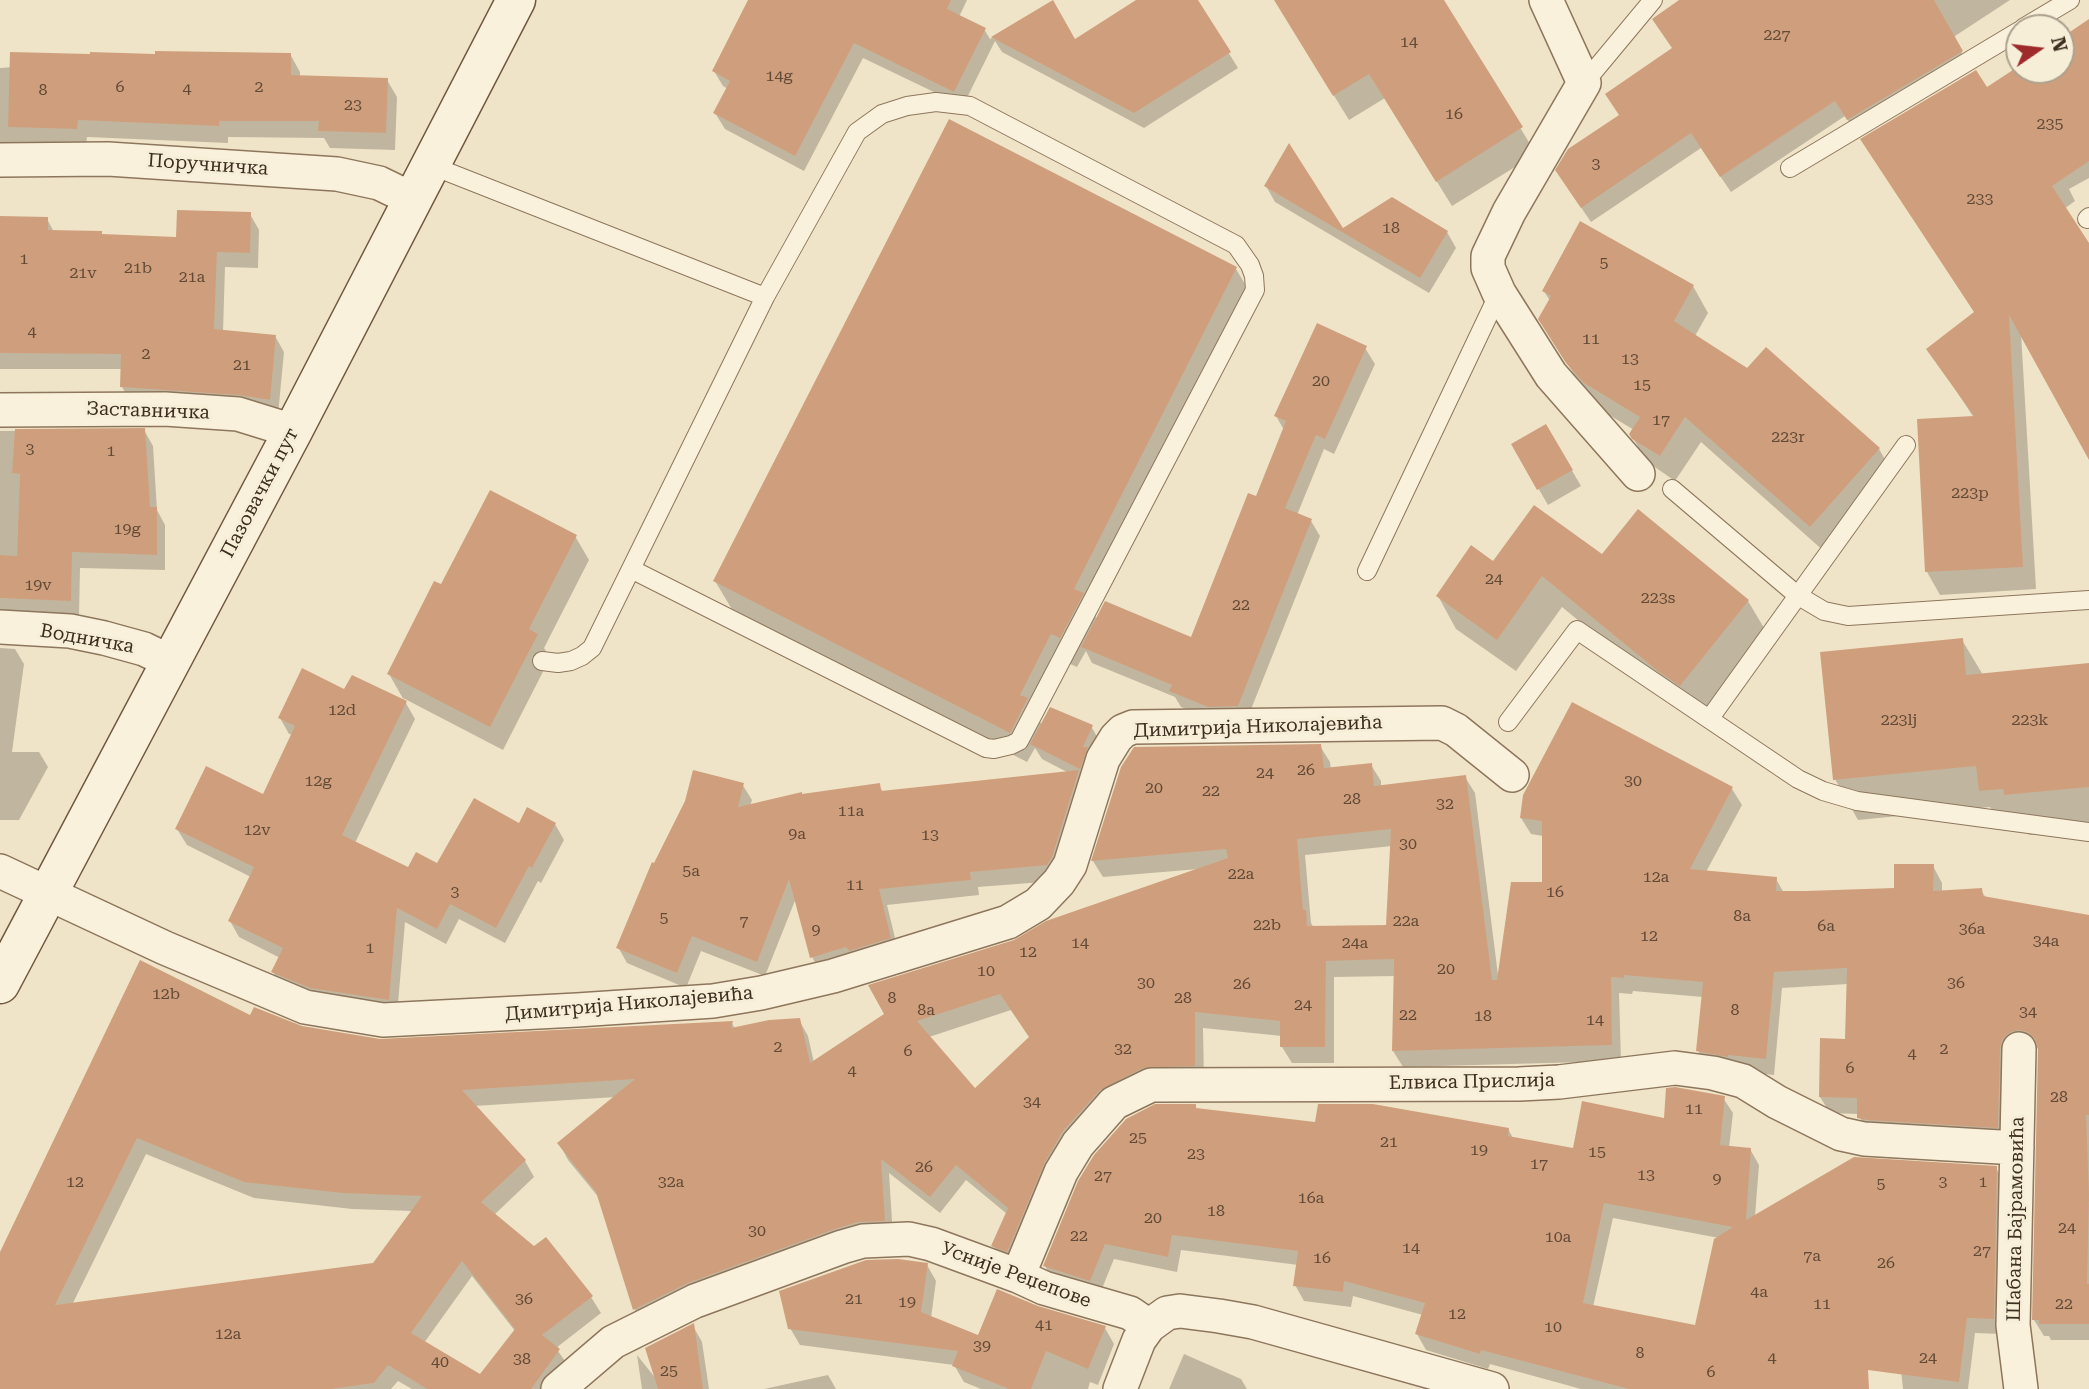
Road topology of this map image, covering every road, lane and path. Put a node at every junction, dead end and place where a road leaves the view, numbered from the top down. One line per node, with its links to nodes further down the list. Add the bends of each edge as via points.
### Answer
1 (516, 0): 9 (street, Пазовачки пут)
2 (1546, 0): 7 (street)
3 (1653, 0): 7 (lane)
4 (2070, 0): 5 (lane)
5 (2046, 14)
6 (2005, 39): 10 (lane)
7 (1584, 83): 12 (street, via 1488,256)
8 (0, 160): 11 (street, Поручничка, via 108,159 337,174 379,183)
9 (430, 164): 11 (street, Пазовачки пут); 13 (lane)
10 (1790, 168)
11 (412, 199): 15 (street, Пазовачки пут)
12 (1499, 293): 17 (street, via 1551,375); 20 (lane)
13 (765, 297): 19 (lane); 19 (lane, via 857,132 882,114 936,102 970,106 1236,245 1250,265 1255,290 1019,741 1011,746 986,748)
14 (0, 410): 15 (street, Заставничка, via 165,409 238,414)
15 (293, 431): 25 (street, Пазовачки пут)
16 (1906, 446): 21 (lane)
17 (1638, 474)
18 (1672, 489): 21 (lane)
19 (631, 569): 24 (lane, via 592,648 571,661)
20 (1367, 571)
21 (1797, 596): 22 (lane, via 1824,611 1848,616); 26 (lane)
22 (2089, 600)
23 (0, 627): 25 (street, Водничка, via 70,631 144,649)
24 (542, 661)
25 (171, 662): 31 (street, Пазовачки пут)
26 (1710, 718): 27 (lane, via 1577,630); 29 (lane, via 1823,791 1857,801)
27 (1508, 722)
28 (1513, 775): 31 (street, Димитрија Николајевића, via 1442,723 1133,727 1116,738 1103,759 1070,865 1038,904 1022,915 833,976 713,1001 396,1020 350,1016 305,1007 252,986)
29 (2089, 832)
30 (0, 871): 31 (street, Димитрија Николајевића)
31 (48, 892): 32 (street, Пазовачки пут)
32 (0, 984)
33 (2019, 1049): 34 (street, Шабана Бајрамовића)
34 (2017, 1148): 35 (street, Елвиса Прислија, via 1864,1139 1817,1122 1743,1082 1675,1068 1519,1084 1151,1085 1114,1103 1078,1144 1061,1172); 40 (street, Шабана Бајрамовића, via 2013,1325)
35 (1018, 1276): 36 (street, Усније Реџепове, via 1129,1313); 37 (street, Усније Реџепове, via 909,1239 863,1241 685,1306 613,1342)
36 (1149, 1326): 38 (street); 39 (street, via 1167,1313 1180,1311 1253,1322)
37 (558, 1389)
38 (1120, 1389)
39 (1492, 1389)
40 (2021, 1389)

